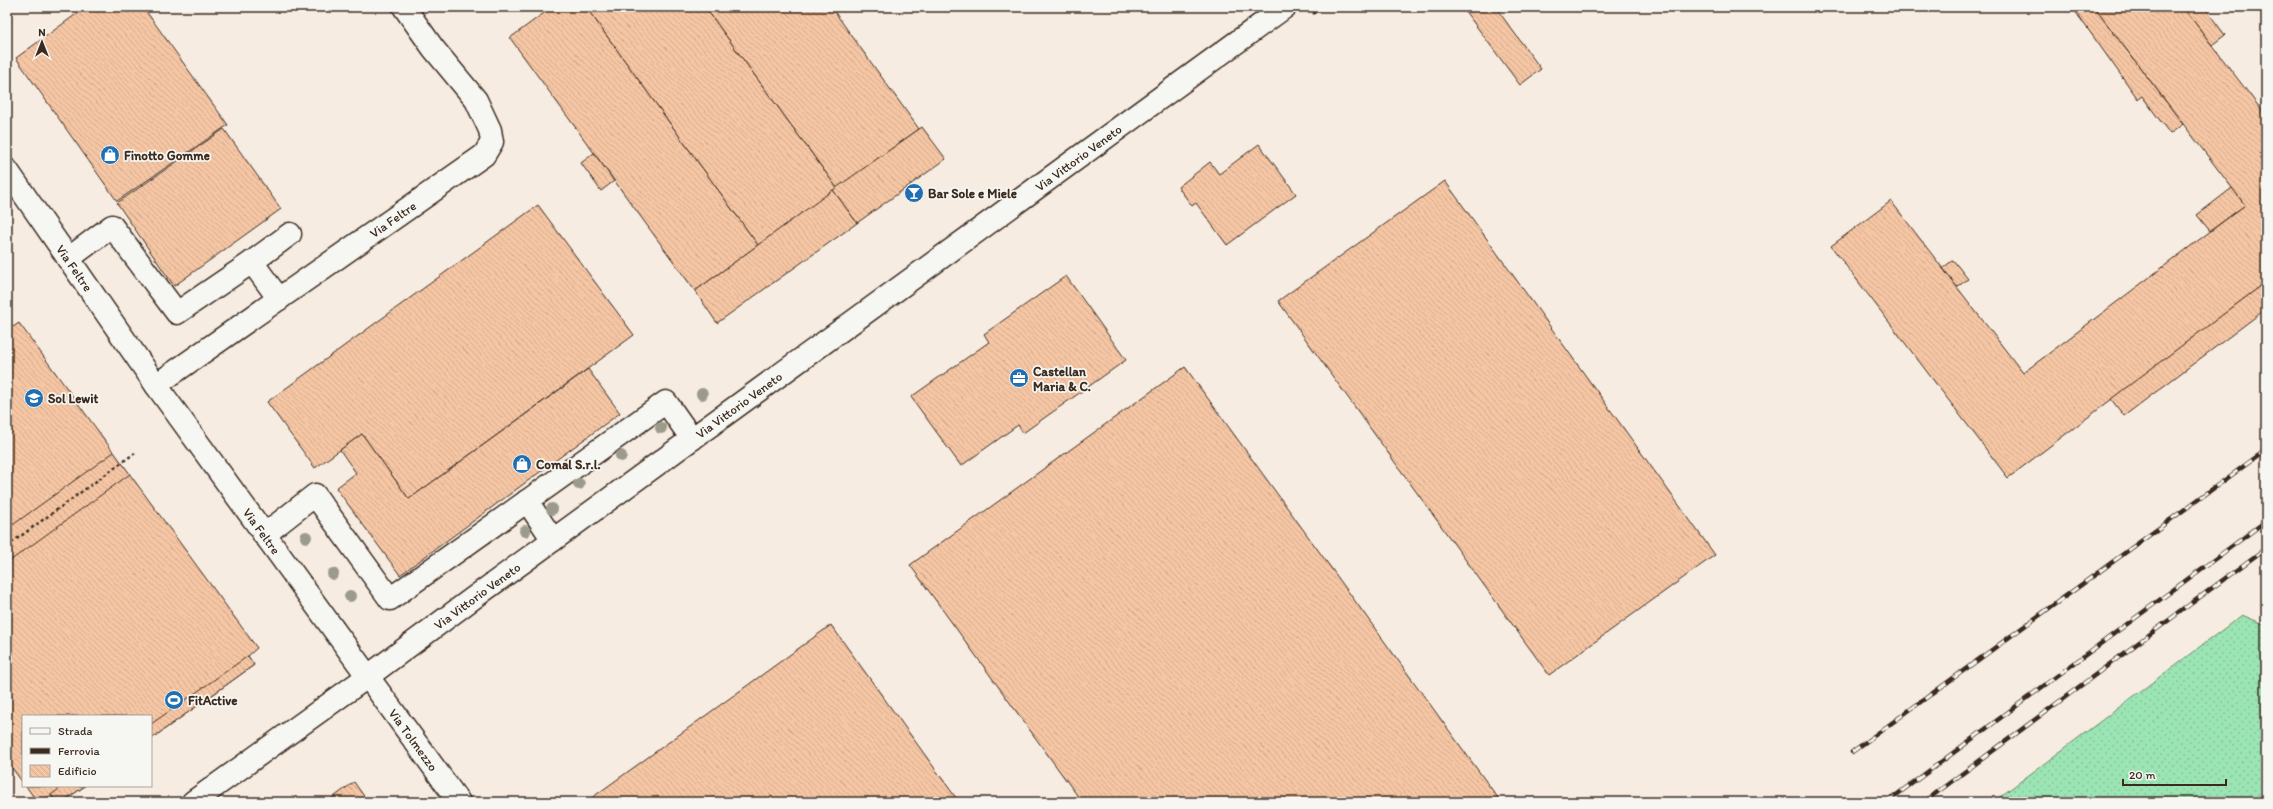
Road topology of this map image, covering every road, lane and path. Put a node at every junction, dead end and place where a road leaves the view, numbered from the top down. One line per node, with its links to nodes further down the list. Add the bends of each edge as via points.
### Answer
1 (404, 7): 7 (street, Via Feltre, via 433,48 476,100 490,130 492,142 484,155)
2 (1285, 7): 9 (street, Via Vittorio Veneto)
3 (7, 170): 5 (street, Via Feltre)
4 (290, 234): 6 (street)
5 (68, 259): 6 (street, via 112,226 177,313); 8 (street, Via Feltre)
6 (252, 262): 7 (street)
7 (279, 299): 8 (street, Via Feltre)
8 (156, 385): 12 (street, Via Feltre)
9 (692, 439): 11 (street, via 666,402); 13 (street, Via Vittorio Veneto)
10 (135, 453): 14 (path)
11 (527, 501): 12 (street, via 390,599 315,495); 13 (street)
12 (264, 534): 15 (street, Via Feltre)
13 (553, 540): 15 (street, Via Vittorio Veneto)
14 (7, 546)
15 (367, 678): 16 (street, Via Vittorio Veneto); 17 (street, Via Tolmezzo)
16 (193, 802)
17 (459, 802)

